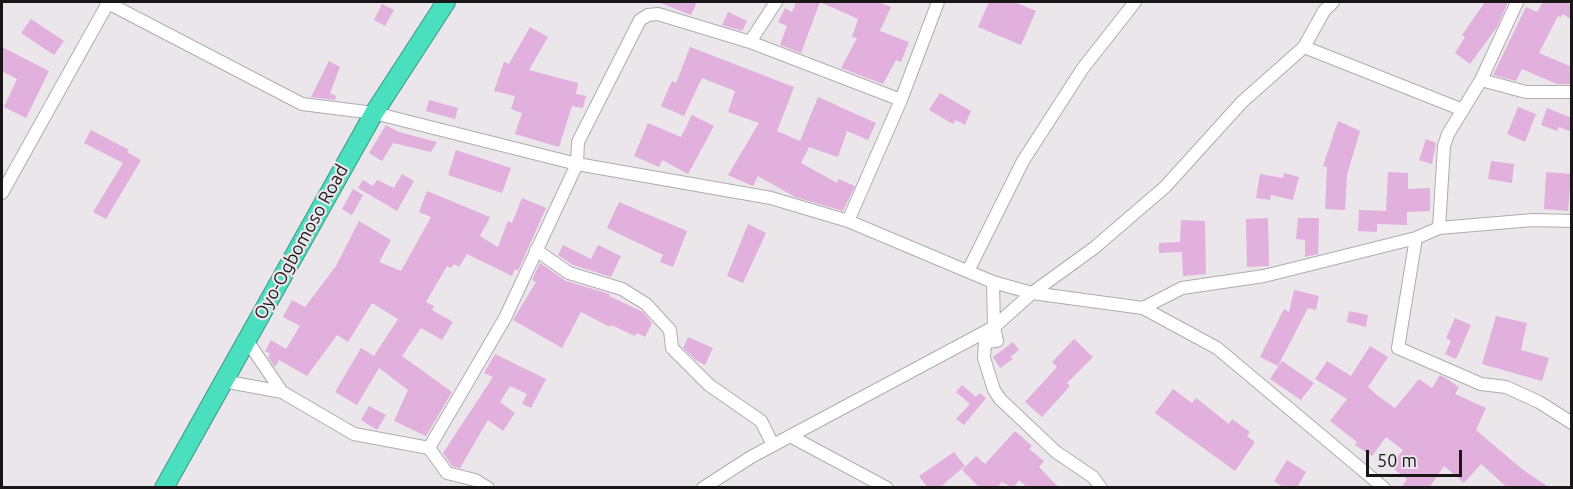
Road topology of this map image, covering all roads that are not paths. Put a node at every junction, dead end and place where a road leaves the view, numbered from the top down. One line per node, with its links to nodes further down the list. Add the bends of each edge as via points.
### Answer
1 (107, 2): 14 (street, via 302,104); 16 (street)
2 (446, 2): 14 (highway, Oyo-Ogbomoso Road)
3 (776, 2): 8 (street)
4 (938, 2): 12 (street)
5 (1135, 2): 22 (street, via 1083,68 1023,161)
6 (1333, 2): 9 (street, via 1324,10)
7 (1517, 2): 10 (street)
8 (750, 42): 12 (street); 15 (street, via 658,14 640,20 578,142)
9 (1304, 46): 13 (street); 24 (street, via 1242,102 1165,187 1094,248)
10 (1481, 80): 11 (street, via 1526,92); 13 (street)
11 (1572, 92)
12 (901, 100): 17 (street)
13 (1462, 110): 19 (street, via 1444,146)
14 (374, 113): 15 (street); 27 (highway, Oyo-Ogbomoso Road)
15 (577, 164): 17 (street, via 771,198); 21 (street)
16 (2, 193)
17 (848, 221): 22 (street)
18 (1572, 221): 19 (street, via 1533,220)
19 (1439, 228): 20 (street)
20 (1416, 238): 25 (street, via 1264,276 1182,288); 30 (street, via 1398,348 1481,384 1506,387)
21 (536, 250): 32 (street, via 569,273 622,289 646,304 670,330 672,348 709,385 761,421); 33 (street, via 505,318)
22 (968, 271): 23 (street)
23 (993, 282): 24 (street); 26 (street)
24 (1032, 293): 25 (street); 26 (street)
25 (1143, 308): 39 (street, via 1216,348)
26 (994, 327): 31 (street); 38 (street, via 998,341 985,342 984,358 994,390 1056,452 1093,477)
27 (246, 339): 28 (highway, Oyo-Ogbomoso Road); 29 (street)
28 (223, 381): 29 (street); 34 (highway, Oyo-Ogbomoso Road)
29 (282, 392): 33 (street, via 354,434)
30 (1572, 423)
31 (790, 436): 32 (street); 37 (street)
32 (773, 445): 36 (street)
33 (429, 447): 35 (street, via 447,473 475,480)
34 (164, 488)
35 (488, 488)
36 (703, 488)
37 (887, 488)
38 (1101, 488)
39 (1384, 488)

